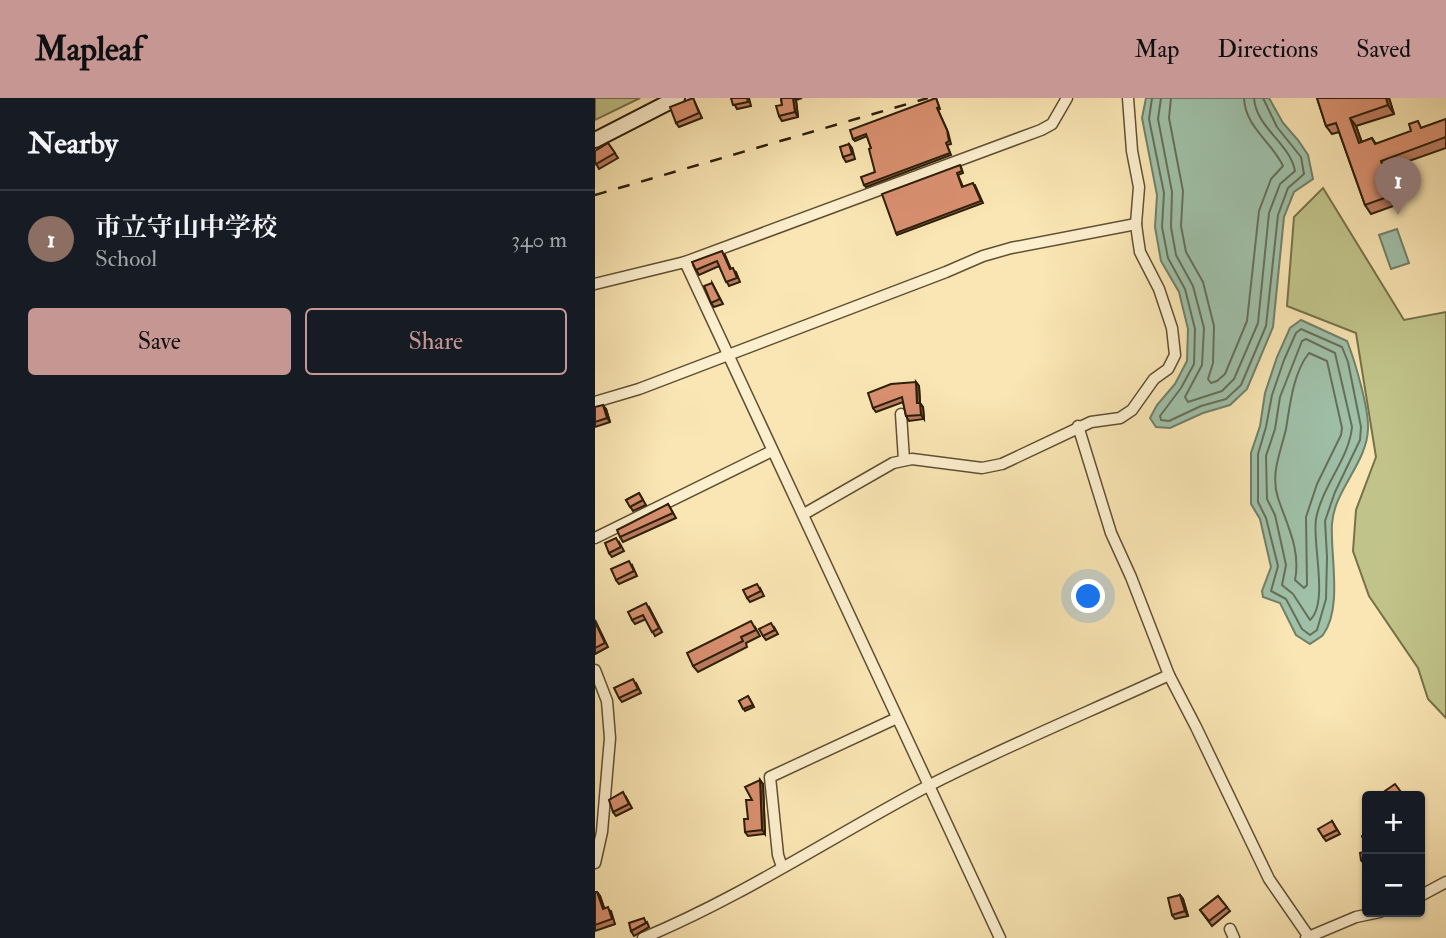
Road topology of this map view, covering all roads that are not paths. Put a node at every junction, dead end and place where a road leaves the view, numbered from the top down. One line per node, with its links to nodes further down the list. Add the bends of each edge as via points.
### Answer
1 (677, 98): 4 (main road)
2 (1067, 98): 6 (street, via 1052,124 1041,130)
3 (1128, 98): 5 (street, via 1139,187)
4 (595, 140)
5 (1136, 225): 8 (street, via 983,256); 11 (street, via 1140,252 1172,328 1175,355 1132,410 1112,420)
6 (685, 262): 7 (street); 8 (street)
7 (595, 284)
8 (728, 354): 9 (street); 12 (street)
9 (595, 402)
10 (901, 414): 13 (street)
11 (1078, 426): 13 (street, via 1002,464 982,468); 17 (street, via 1111,533)
12 (772, 451): 14 (street); 15 (street)
13 (904, 460): 14 (street)
14 (804, 514): 18 (street)
15 (595, 538)
16 (595, 670): 20 (street, via 607,701 609,722)
17 (1168, 675): 19 (street); 26 (street, via 1265,872)
18 (897, 718): 19 (street); 22 (street, via 770,777)
19 (929, 786): 22 (street); 28 (street)
20 (599, 825): 21 (street)
21 (595, 863)
22 (782, 867): 27 (street)
23 (1446, 882): 24 (street)
24 (1425, 894)
25 (1362, 915): 26 (street)
26 (1308, 937)
27 (643, 938)
28 (1000, 938)

